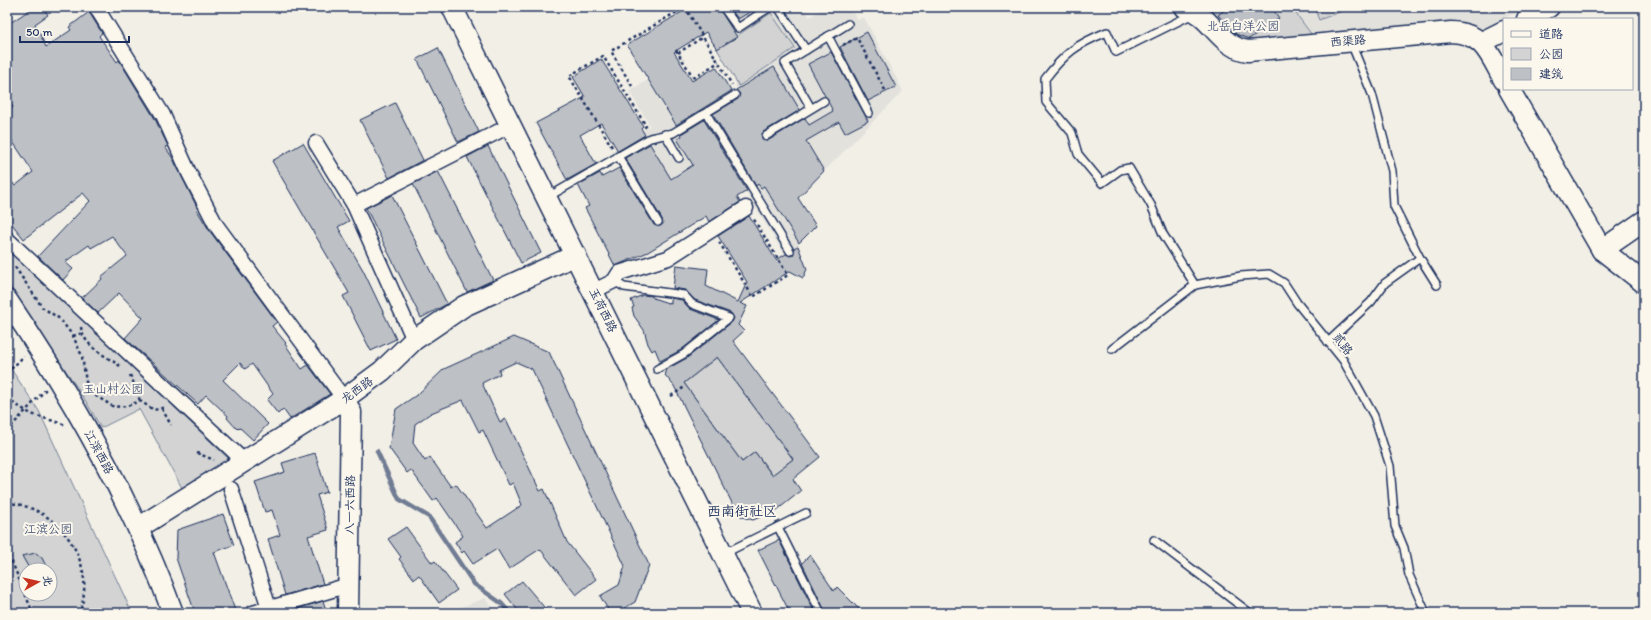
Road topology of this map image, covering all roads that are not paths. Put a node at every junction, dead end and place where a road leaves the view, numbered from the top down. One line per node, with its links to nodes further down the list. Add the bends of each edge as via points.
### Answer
1 (96, 7): 48 (street, via 163,115 216,225)
2 (452, 7): 22 (street, 玉荷西路)
3 (723, 7): 4 (lane, via 738,28)
4 (770, 7)
5 (778, 7): 14 (lane)
6 (1549, 7): 8 (street)
7 (1191, 10): 12 (street, 西渠路, via 1231,46 1244,51); 41 (lane, via 1116,52 1108,32 1084,41 1061,59 1045,79 1046,102 1072,134 1078,154 1102,183 1120,170 1129,168 1151,205 1163,234)
8 (1528, 18)
9 (848, 24): 11 (lane)
10 (1503, 32): 13 (street)
11 (828, 36): 14 (lane); 21 (lane)
12 (1350, 41): 13 (street, 西渠路, via 1452,32 1464,33); 37 (lane, via 1372,94 1392,171 1394,206)
13 (1482, 42): 15 (street)
14 (806, 50): 19 (lane, via 785,63)
15 (1503, 78)
16 (1510, 90): 34 (street)
17 (735, 95): 20 (lane)
18 (824, 101): 19 (lane)
19 (810, 108): 24 (lane)
20 (706, 113): 23 (lane, via 673,133); 35 (lane)
21 (869, 113)
22 (511, 125): 28 (street, 玉荷西路); 29 (street)
23 (665, 134): 26 (lane, via 650,138); 27 (lane)
24 (766, 136)
25 (316, 143): 29 (street)
26 (618, 156): 28 (lane); 32 (lane)
27 (679, 158)
28 (547, 197): 36 (street, 玉荷西路)
29 (354, 206): 44 (street)
30 (746, 208): 38 (street, via 668,258 618,273)
31 (1644, 221): 34 (street)
32 (658, 222)
33 (7, 239): 49 (street)
34 (1602, 250): 39 (street)
35 (790, 251)
36 (576, 255): 42 (street, 玉荷西路); 44 (street, 龙西路, via 464,306)
37 (1420, 258): 40 (lane); 45 (lane, via 1386,283 1371,302)
38 (614, 281): 42 (street); 47 (lane, via 624,287 684,295 692,304 729,318 684,354)
39 (1644, 283)
40 (1437, 285)
41 (1195, 286): 45 (lane, 贰路, via 1241,276 1269,274 1284,283); 46 (lane, 贰路)
42 (594, 291): 55 (street, 玉荷西路)
43 (7, 300): 53 (street, 江滨西路, via 89,431)
44 (414, 340): 48 (street, 龙西路, via 382,371)
45 (1328, 342): 64 (lane, 贰路, via 1343,360 1374,416 1390,466 1395,526 1404,548 1409,575)
46 (1112, 349)
47 (658, 369)
48 (344, 399): 49 (street, 龙西路); 56 (street, 八一六西路, via 351,412)
49 (245, 462): 53 (street, 龙西路)
50 (231, 489): 57 (street)
51 (806, 513): 52 (lane)
52 (778, 526): 55 (lane); 62 (lane)
53 (138, 528): 58 (street, 江滨西路)
54 (1154, 540): 63 (lane)
55 (723, 554): 61 (street, 玉荷西路)
56 (349, 585): 57 (street); 60 (street, 八一六西路)
57 (269, 608): 59 (street)
58 (173, 613)
59 (253, 613)
60 (348, 613)
61 (752, 613)
62 (821, 613)
63 (1250, 613)
64 (1426, 613)

